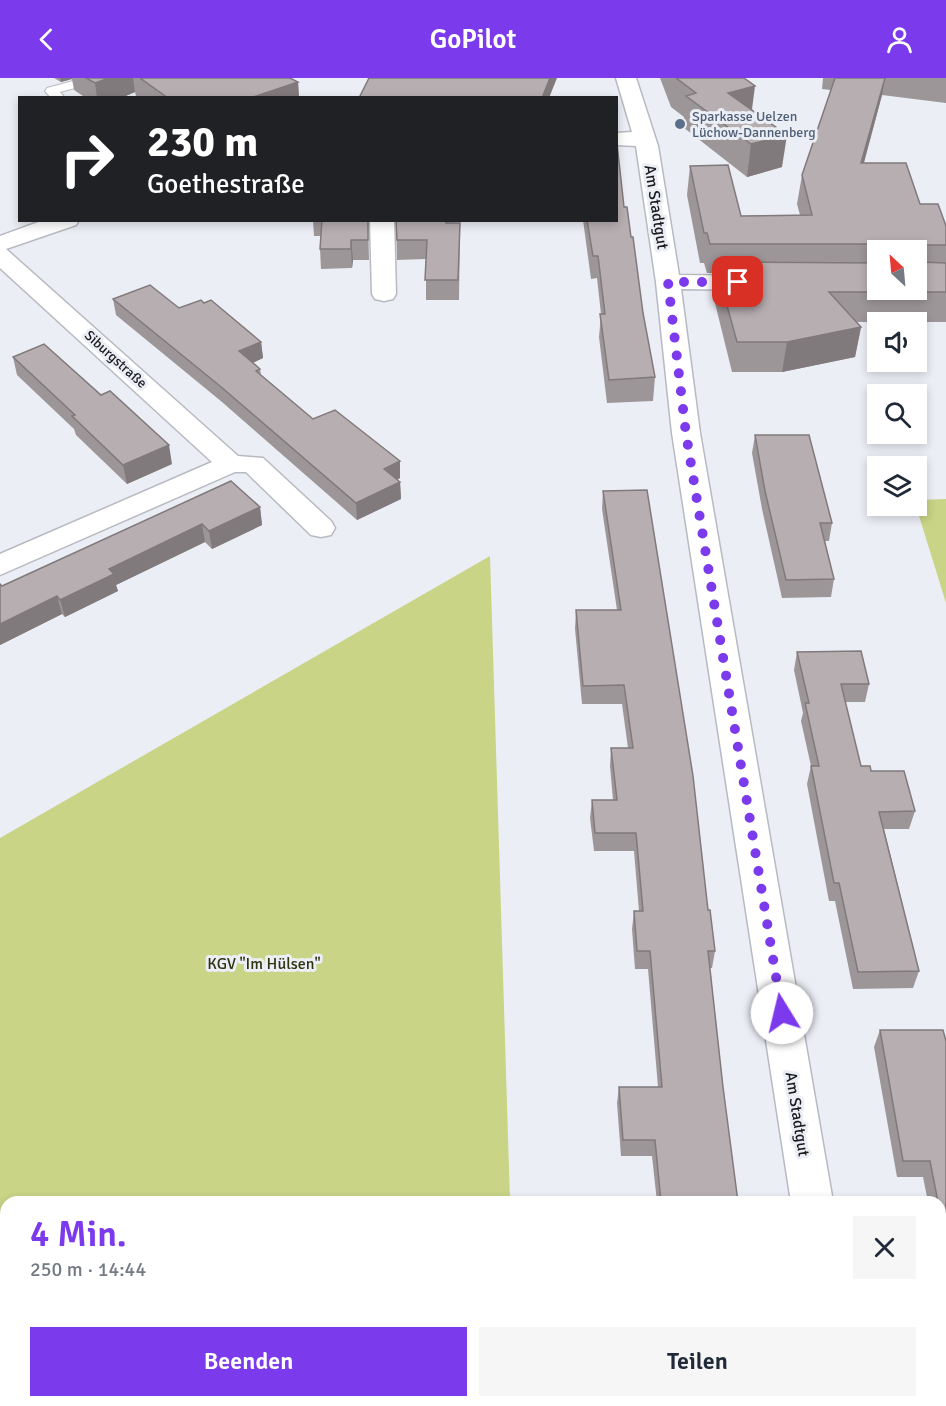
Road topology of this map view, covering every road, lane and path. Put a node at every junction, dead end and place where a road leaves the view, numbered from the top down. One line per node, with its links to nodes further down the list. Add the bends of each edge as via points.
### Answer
1 (97, 78): 3 (lane, via 51,91)
2 (626, 78): 4 (street, Am Stadtgut)
3 (57, 96)
4 (645, 138): 5 (street); 10 (street, Am Stadtgut)
5 (618, 139)
6 (62, 222): 8 (street)
7 (382, 222): 12 (street)
8 (0, 244)
9 (0, 255): 13 (street, Siburgstraße)
10 (668, 282): 11 (street); 16 (street, Am Stadtgut, via 686,434)
11 (784, 283)
12 (384, 294)
13 (231, 464): 14 (street, via 253,464); 15 (street)
14 (321, 528)
15 (0, 565)
16 (811, 1196)

